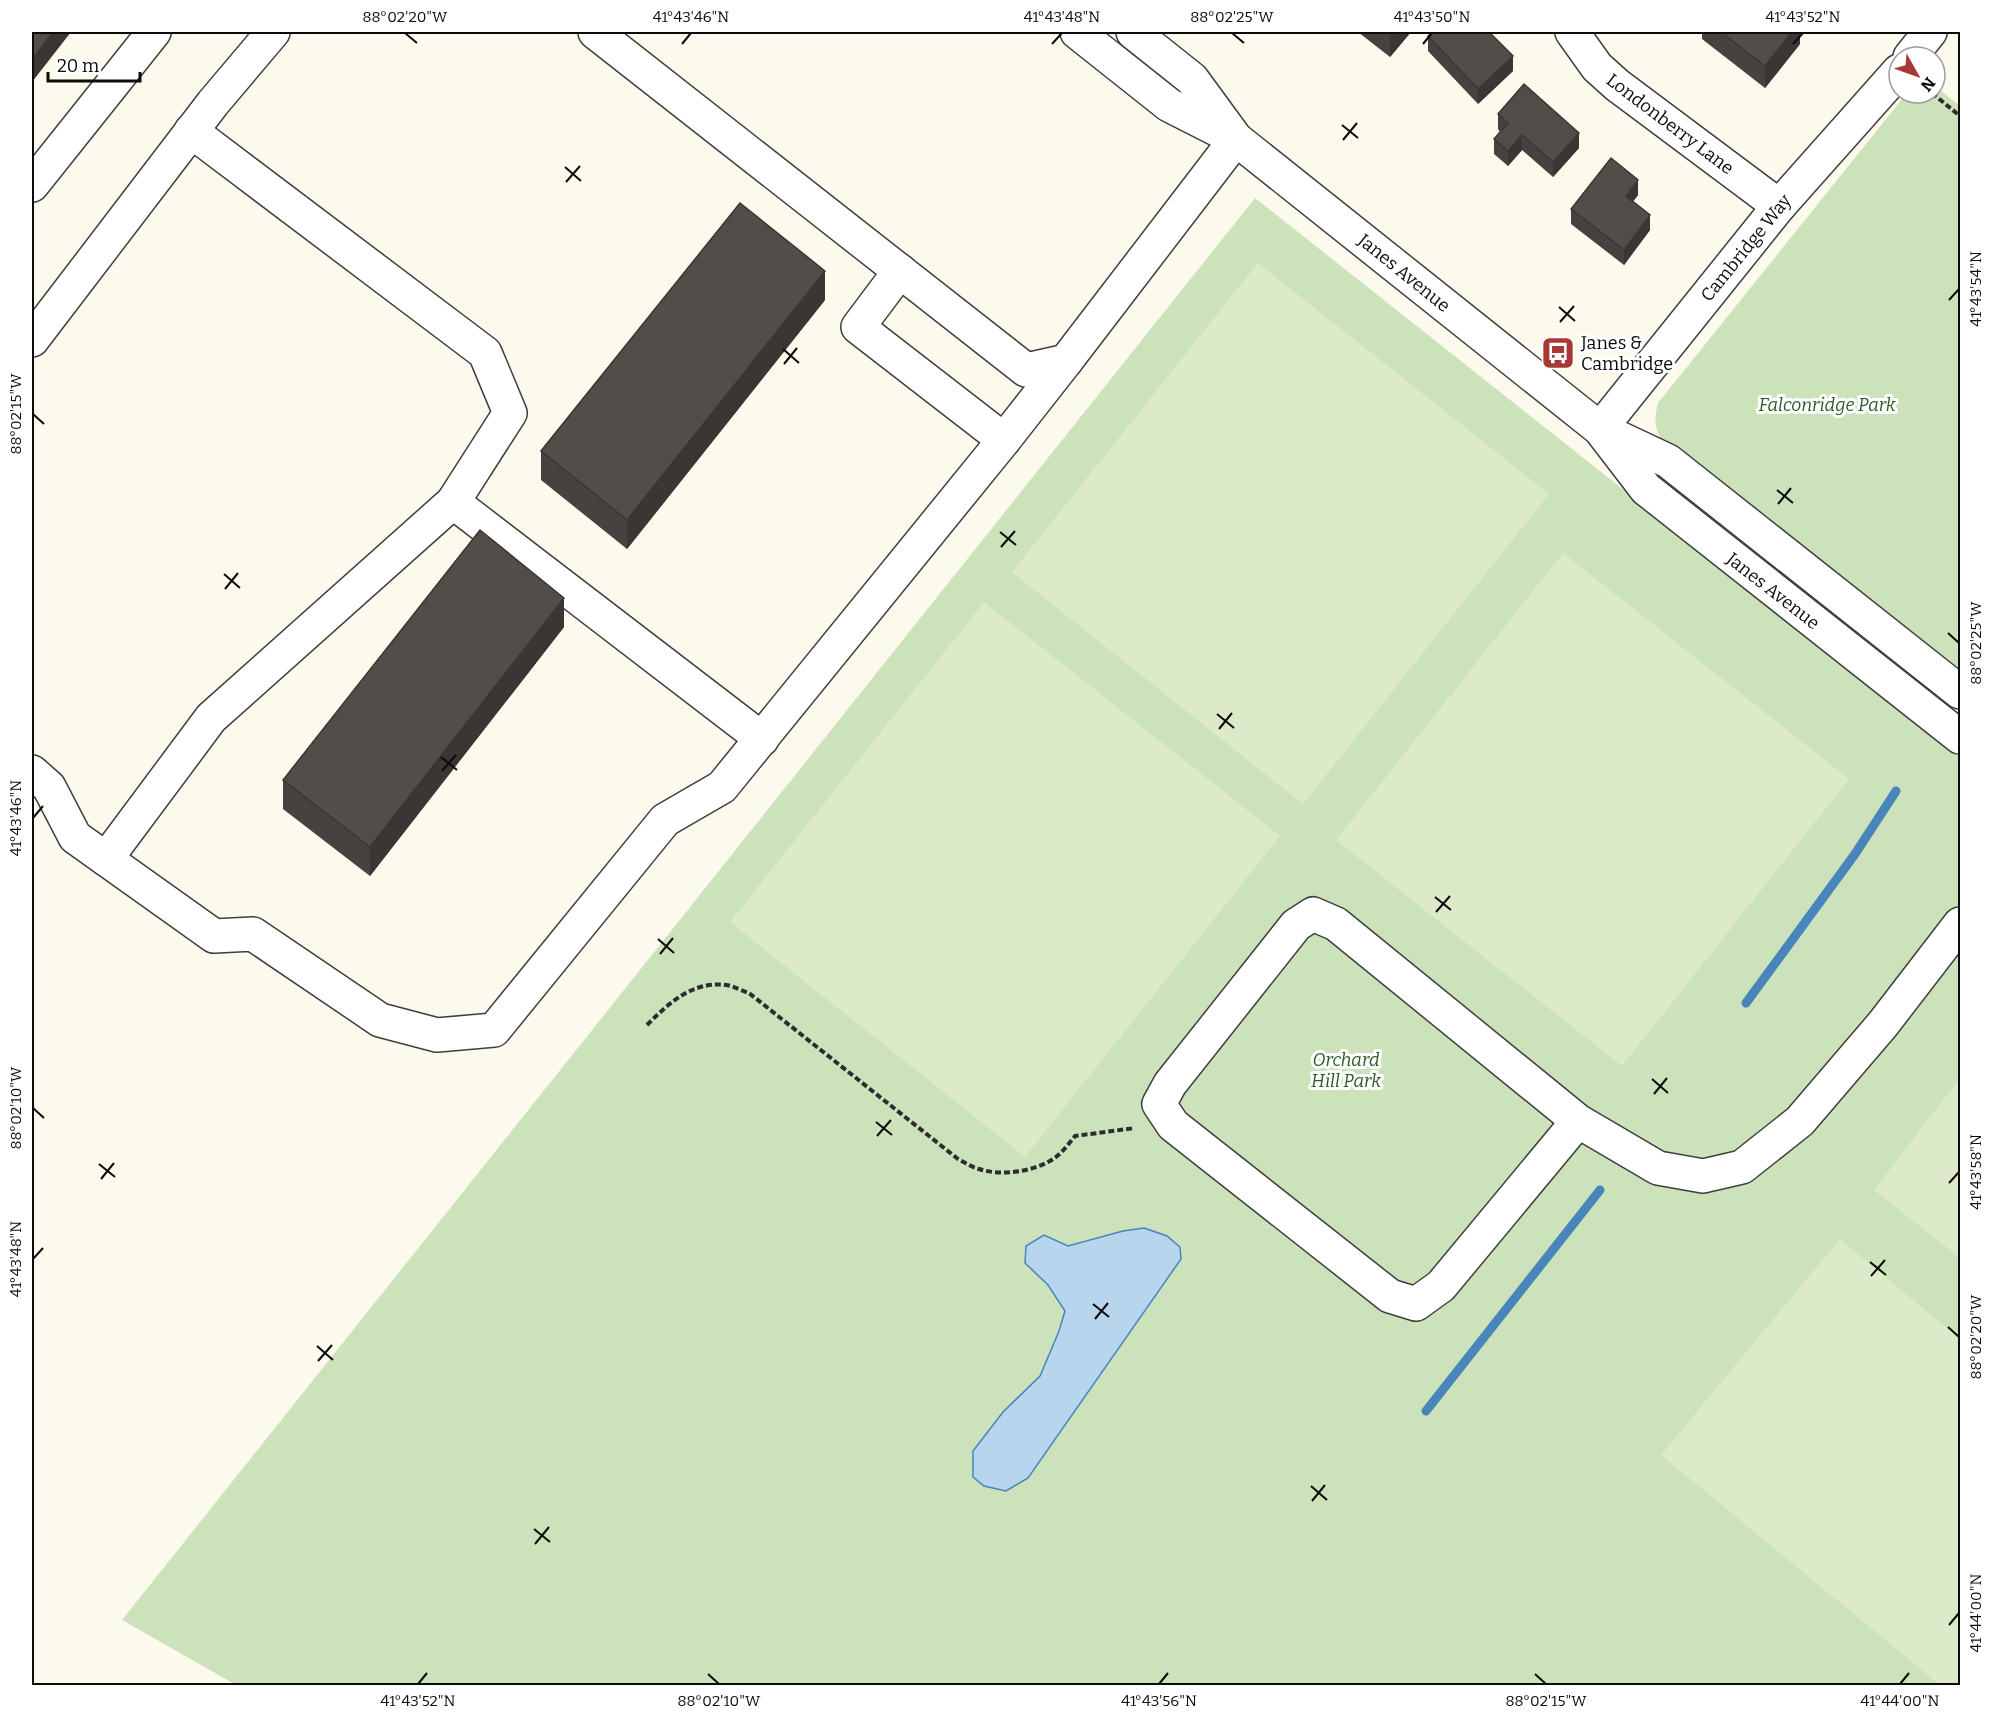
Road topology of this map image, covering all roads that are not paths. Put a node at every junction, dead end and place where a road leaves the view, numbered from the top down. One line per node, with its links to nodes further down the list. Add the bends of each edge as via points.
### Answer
1 (154, 32): 12 (street)
2 (273, 32): 10 (street)
3 (595, 32): 14 (street)
4 (1077, 32): 11 (street, Janes Avenue, via 1169,105)
5 (1133, 32): 11 (street, Janes Avenue, via 1192,79)
6 (1572, 32): 13 (street, Londonberry Lane, via 1597,67 1617,85)
7 (1930, 32): 8 (street)
8 (1920, 45)
9 (1887, 84): 13 (street, Cambridge Way)
10 (191, 131): 15 (street); 19 (street, via 485,353 510,413)
11 (1236, 139): 16 (street); 17 (street, Janes Avenue)
12 (32, 185)
13 (1779, 206): 17 (street, Cambridge Way)
14 (900, 271): 16 (street, via 1026,370); 18 (street, via 858,327)
15 (32, 340)
16 (1066, 361): 18 (street)
17 (1600, 429): 20 (street, Janes Avenue, via 1668,461); 21 (street, Janes Avenue, via 1646,489)
18 (1004, 440): 22 (street)
19 (453, 502): 22 (street); 24 (street, via 211,718)
20 (1960, 692)
21 (1960, 737)
22 (762, 739): 24 (street, via 722,787 665,820 494,1030 437,1035 380,1020 253,934 214,936)
23 (32, 772): 24 (street, via 49,787 75,837)
24 (106, 859)
25 (1960, 924): 26 (street, via 1883,1024 1800,1121 1743,1167 1703,1176 1658,1168)
26 (1578, 1121): 26 (street, via 1336,924 1314,914 1296,925 1170,1084 1159,1104 1173,1125 1389,1296 1416,1304 1441,1286)

